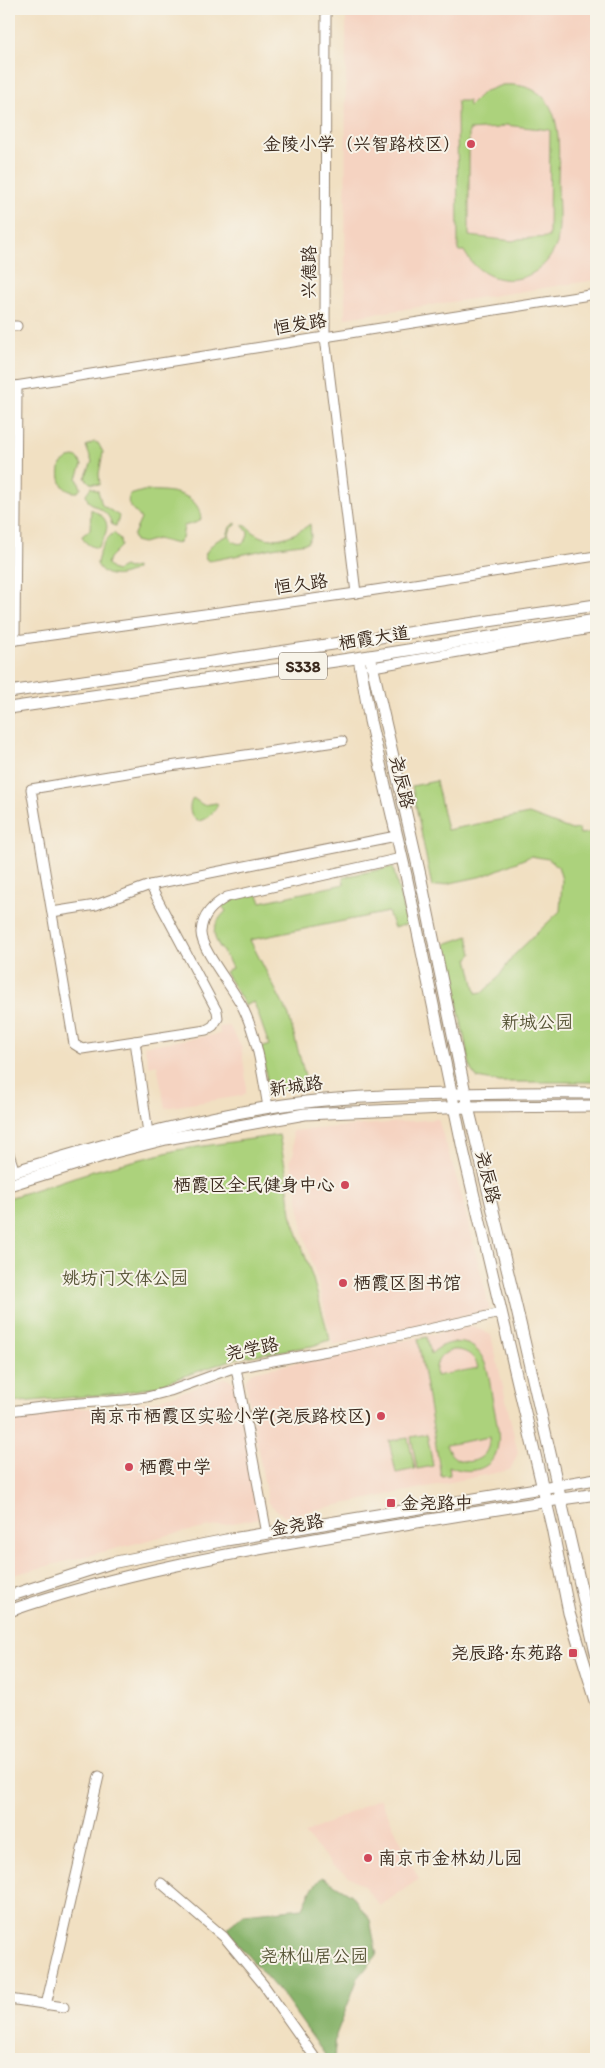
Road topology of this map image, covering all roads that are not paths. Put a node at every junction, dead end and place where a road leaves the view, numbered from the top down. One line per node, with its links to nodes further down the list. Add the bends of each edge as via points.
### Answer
1 (326, 9): 3 (street, 兴德路)
2 (596, 294): 3 (street, 恒发路)
3 (325, 337): 4 (street, 恒发路); 6 (street, 兴德路)
4 (13, 387): 10 (street)
5 (596, 556): 6 (street, 恒久路)
6 (356, 593): 10 (street, 恒久路)
7 (596, 605): 12 (main road, 栖霞大道 / S338)
8 (596, 620): 11 (main road, 栖霞大道 / S338)
9 (596, 628): 11 (street)
10 (12, 641)
11 (367, 660): 13 (main road, 栖霞大道 / S338); 15 (main road, 尧辰路, via 370,721); 22 (main road, 尧辰路, via 420,875)
12 (9, 692)
13 (9, 708)
14 (342, 741): 18 (street, via 31,789)
15 (396, 836): 16 (main road, 尧辰路); 17 (street)
16 (402, 858): 21 (main road, 尧辰路); 24 (street, via 226,897 212,906 204,919 203,944 230,984 255,1037)
17 (150, 885): 18 (street, via 96,905); 19 (street, via 218,1018 206,1030)
18 (52, 912): 19 (street, via 74,1044 82,1049)
19 (135, 1041): 27 (street)
20 (596, 1093): 22 (main road, 新城路)
21 (452, 1094): 22 (main road, 新城路); 24 (main road, 新城路, via 347,1097); 25 (main road, 尧辰路)
22 (466, 1094): 26 (main road, 尧辰路)
23 (596, 1106): 26 (main road, 新城路)
24 (268, 1107): 27 (main road, 新城路)
25 (455, 1107): 26 (main road, 新城路); 30 (main road, 新城路, via 305,1114 266,1120 166,1139); 31 (main road, 尧辰路)
26 (468, 1107): 35 (main road, 尧辰路)
27 (148, 1133): 29 (main road, 新城路)
28 (9, 1154): 29 (street)
29 (12, 1172)
30 (9, 1185)
31 (501, 1313): 32 (street, 尧学路); 36 (main road, 尧辰路)
32 (236, 1368): 33 (street, 尧学路, via 147,1396); 40 (street)
33 (9, 1412)
34 (596, 1479): 35 (main road, 金尧路)
35 (556, 1485): 36 (main road, 金尧路); 38 (main road, 尧辰路)
36 (542, 1488): 39 (main road, 尧辰路); 40 (main road, 金尧路)
37 (596, 1494): 38 (main road, 金尧路)
38 (560, 1499): 39 (main road, 金尧路); 43 (main road, 尧辰路)
39 (546, 1502): 42 (main road, 金尧路, via 177,1565 82,1588); 44 (main road, 尧辰路, via 570,1613)
40 (267, 1534): 41 (main road, 金尧路, via 111,1563)
41 (9, 1596)
42 (9, 1611)
43 (596, 1653)
44 (596, 1701)
45 (99, 1776): 48 (street)
46 (161, 1883): 50 (street, via 224,1937 263,1984)
47 (9, 1999): 48 (street)
48 (46, 2005): 49 (street)
49 (64, 2007)
50 (316, 2059)

